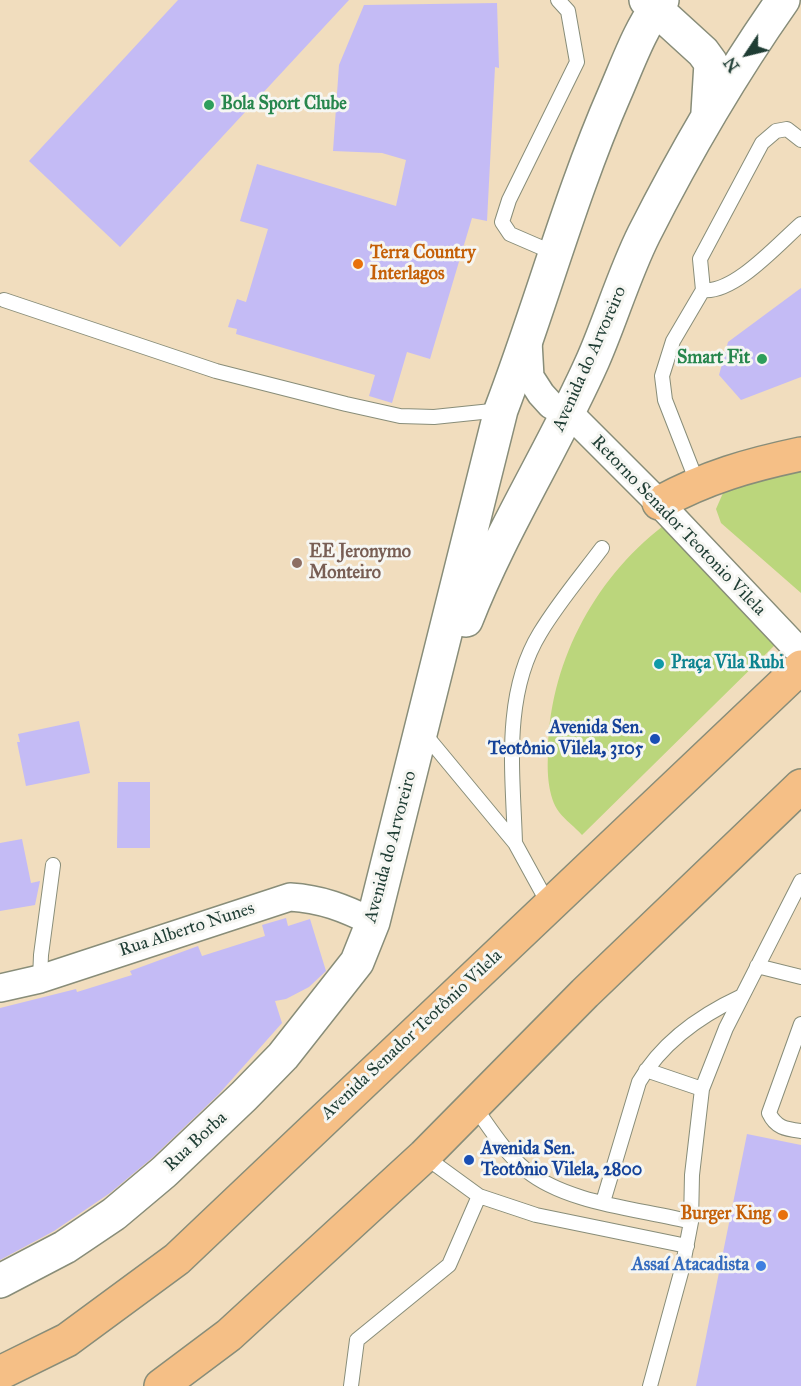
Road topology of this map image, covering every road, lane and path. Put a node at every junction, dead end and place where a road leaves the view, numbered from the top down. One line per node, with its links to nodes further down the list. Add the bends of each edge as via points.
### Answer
1 (558, 0): 7 (lane, via 568,11 577,62 502,222 510,234)
2 (783, 0): 4 (street, Avenida do Arvoreiro)
3 (654, 3): 4 (street, via 711,63); 7 (street, Avenida do Arvoreiro, via 597,133)
4 (707, 120): 12 (street, Avenida do Arvoreiro, via 644,235 593,361)
5 (801, 140): 8 (lane, via 787,129 776,131 762,144 700,259)
6 (801, 224): 8 (lane, via 731,284 714,291)
7 (554, 253): 10 (street, Avenida do Arvoreiro)
8 (703, 290): 14 (lane, via 673,341 662,376 665,400)
9 (4, 300): 11 (lane, via 216,371 400,416 434,417)
10 (528, 339): 11 (street, Avenida do Arvoreiro); 12 (street, Retorno Senador Teotonio Vilela, via 530,377 551,405)
11 (501, 410): 19 (street, Avenida do Arvoreiro)
12 (567, 411): 15 (street, Retorno Senador Teotonio Vilela); 19 (street, Avenida do Arvoreiro, via 488,565)
13 (801, 454): 14 (main road)
14 (697, 482): 15 (main road)
15 (659, 503): 17 (street, Retorno Senador Teotonio Vilela)
16 (602, 548): 21 (lane, via 539,634 528,660 514,711)
17 (801, 653)
18 (801, 667): 24 (main road, Avenida Senador Teotônio Vilela)
19 (422, 731): 21 (lane); 25 (street, Avenida do Arvoreiro)
20 (801, 786): 35 (main road, via 585,993)
21 (515, 843): 24 (lane)
22 (53, 865): 29 (lane)
23 (801, 880): 27 (lane)
24 (549, 906): 43 (main road, Avenida Senador Teotônio Vilela, via 177,1259 66,1340)
25 (373, 921): 26 (street, Avenida do Arvoreiro); 29 (street, Rua Alberto Nunes, via 334,903 290,897)
26 (357, 962): 42 (street, Rua Borba, via 283,1056 164,1172 114,1214 64,1247)
27 (757, 966): 28 (lane); 31 (lane)
28 (801, 977)
29 (40, 979): 30 (street, Rua Alberto Nunes)
30 (0, 988)
31 (742, 996): 33 (lane, via 706,1013); 34 (lane)
32 (801, 1024): 36 (lane, via 769,1113 773,1122 783,1128)
33 (646, 1070): 34 (lane); 39 (lane)
34 (702, 1089): 40 (lane)
35 (474, 1106): 37 (main road); 39 (lane, via 526,1170 567,1192)
36 (801, 1131)
37 (424, 1156): 38 (lane); 44 (main road, via 228,1335)
38 (479, 1196): 41 (lane, via 536,1215); 45 (lane, via 448,1264 357,1340)
39 (603, 1202): 40 (lane)
40 (691, 1222): 41 (lane)
41 (687, 1246): 46 (lane)
42 (0, 1281)
43 (0, 1373)
44 (161, 1386)
45 (351, 1386)
46 (650, 1386)

